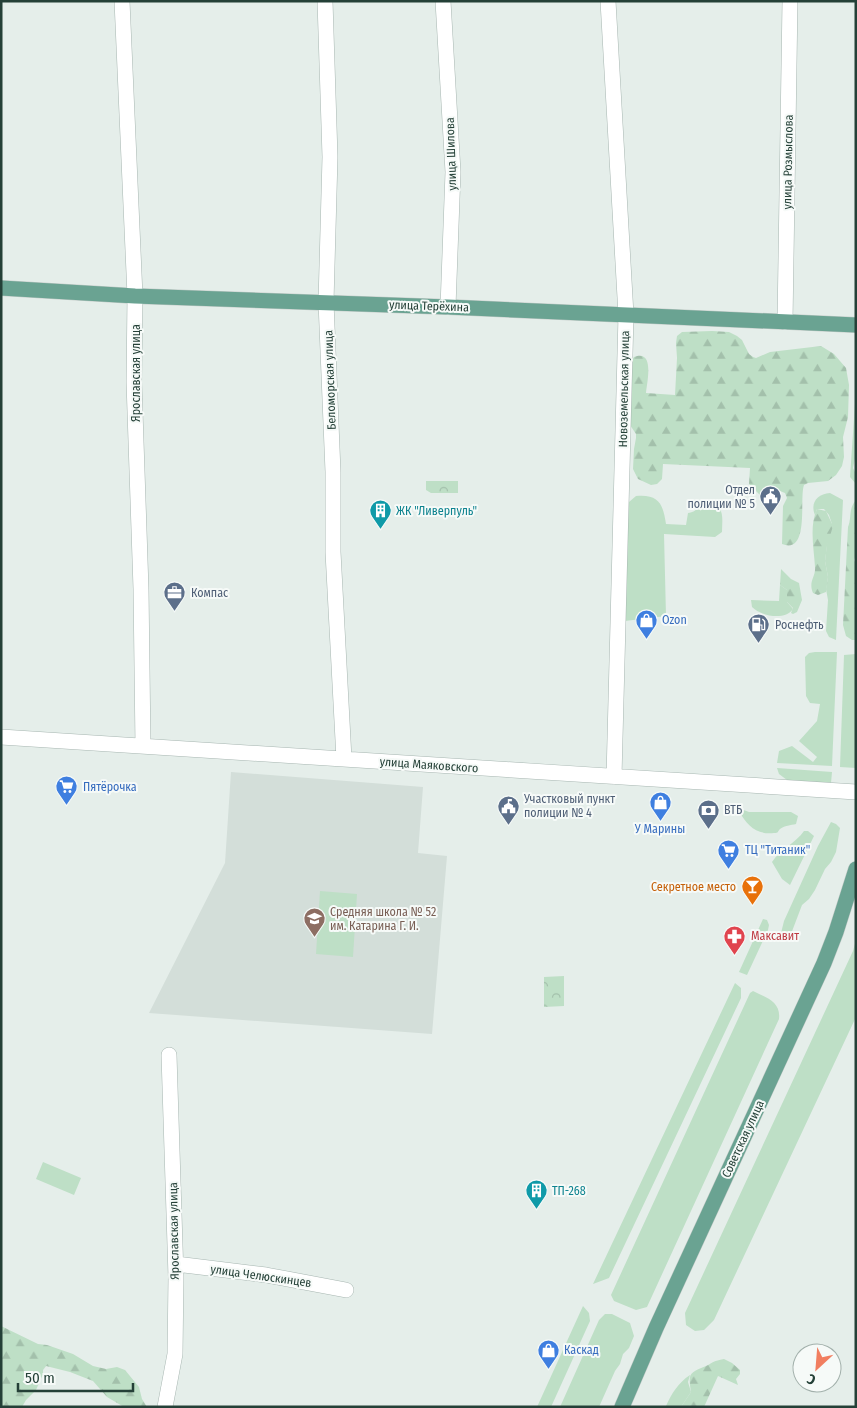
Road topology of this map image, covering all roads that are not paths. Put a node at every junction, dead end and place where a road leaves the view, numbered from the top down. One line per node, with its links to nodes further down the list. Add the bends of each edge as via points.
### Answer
1 (122, 1): 7 (street, Ярославская улица)
2 (325, 1): 8 (street, Беломорская улица, via 330,157)
3 (443, 1): 9 (street, улица Шилова, via 453,172)
4 (608, 1): 10 (street, Новоземельская улица)
5 (790, 1): 11 (street, улица Розмыслова)
6 (1, 288): 7 (main road, улица Терёхина)
7 (135, 296): 8 (main road, улица Терёхина); 14 (street, Ярославская улица, via 134,382)
8 (326, 302): 9 (main road, улица Терёхина); 15 (street, Беломорская улица, via 333,552)
9 (448, 307): 10 (main road, улица Терёхина)
10 (626, 315): 11 (main road, улица Терёхина); 16 (street, Новоземельская улица)
11 (785, 322): 12 (main road, улица Терёхина)
12 (856, 325)
13 (1, 737): 14 (street, улица Маяковского)
14 (143, 746): 15 (street, улица Маяковского)
15 (344, 759): 16 (street, улица Маяковского)
16 (614, 777): 17 (street, улица Маяковского)
17 (856, 792)
18 (856, 869): 23 (main road, Советская улица, via 824,963)
19 (169, 1055): 20 (street, Ярославская улица)
20 (176, 1264): 21 (street, улица Челюскинцев, via 266,1275); 22 (street, Ярославская улица, via 175,1354)
21 (346, 1290)
22 (165, 1407)
23 (622, 1407)

